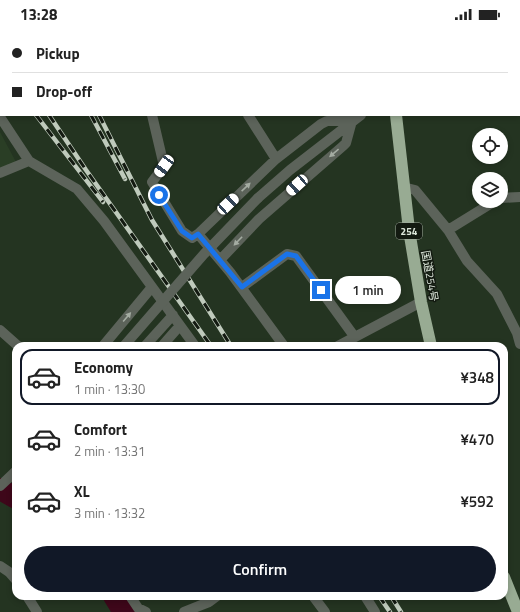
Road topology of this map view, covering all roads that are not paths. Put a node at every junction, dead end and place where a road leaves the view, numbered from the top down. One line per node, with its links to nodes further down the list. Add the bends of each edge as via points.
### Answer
1 (152, 116): 15 (street, via 164,166 152,182 182,231 192,238)
2 (249, 116): 7 (street)
3 (360, 116): 6 (street)
4 (396, 116): 10 (highway, 国道254号 / 254)
5 (0, 117): 8 (street)
6 (352, 121): 7 (street, via 328,121 321,124); 16 (street, one-way to 16, via 346,143 259,220); 26 (street, bridge, via 258,198 204,254)
7 (276, 159): 15 (street, one-way to 7)
8 (29, 161): 9 (street); 17 (street, via 77,189)
9 (0, 173)
10 (403, 186): 14 (street, via 415,190); 19 (highway, 国道254号 / 254)
11 (520, 197): 12 (street)
12 (508, 198)
13 (484, 208): 14 (street)
14 (448, 230): 33 (street, via 467,261 497,294)
15 (198, 234): 16 (street)
16 (220, 260): 18 (street)
17 (152, 287): 20 (street); 25 (street, one-way to 17)
18 (242, 287): 23 (street, via 287,254 296,256); 30 (street)
19 (421, 302): 23 (street); 32 (highway, 国道254号 / 254)
20 (173, 315): 27 (street); 29 (street)
21 (0, 330): 24 (street)
22 (176, 330): 28 (street)
23 (354, 336): 31 (street)
24 (14, 342)
25 (106, 342)
26 (127, 342)
27 (149, 342)
28 (166, 342)
29 (192, 342)
30 (281, 342)
31 (344, 342)
32 (430, 342)
33 (520, 344)
34 (12, 475): 35 (street)
35 (4, 482)
36 (0, 566): 37 (street)
37 (12, 575)
38 (508, 587): 49 (highway)
39 (30, 600): 45 (street)
40 (133, 600): 44 (street)
41 (212, 600): 46 (street)
42 (316, 600): 47 (street)
43 (368, 600): 48 (street)
44 (141, 611)
45 (37, 612)
46 (184, 612)
47 (325, 612)
48 (375, 612)
49 (518, 612)

